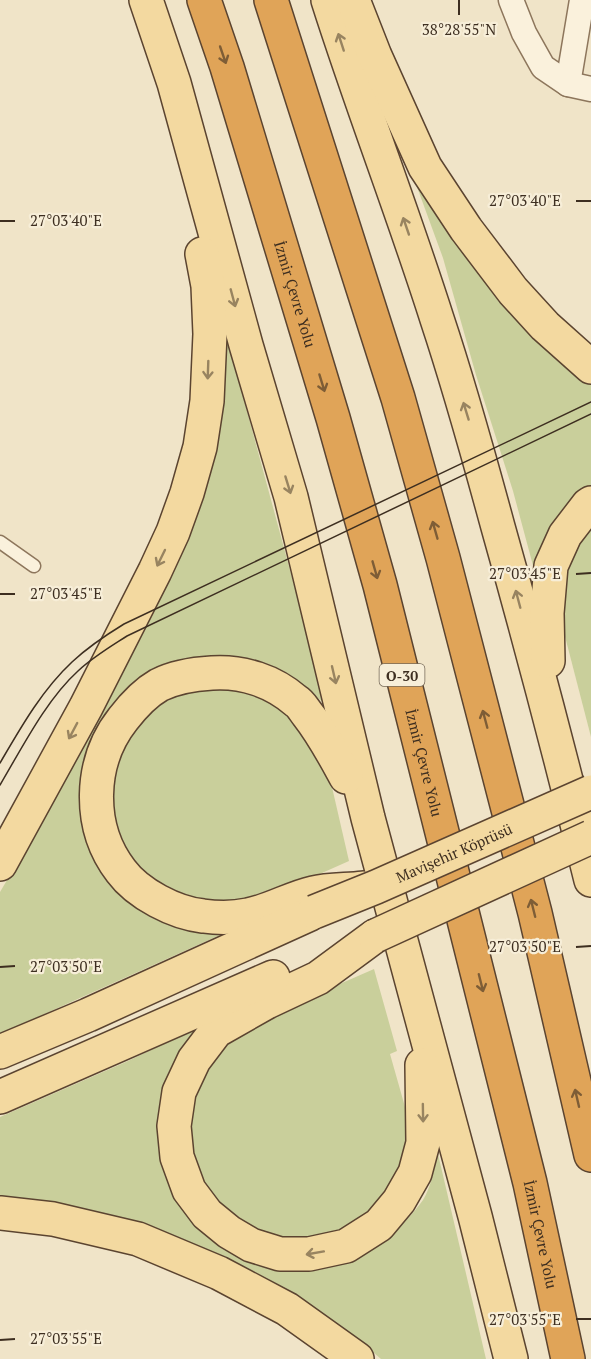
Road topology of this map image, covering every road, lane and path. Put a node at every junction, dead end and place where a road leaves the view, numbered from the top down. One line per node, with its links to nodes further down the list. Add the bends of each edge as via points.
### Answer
1 (146, 0): 8 (main road)
2 (204, 0): 29 (highway, İzmir Çevre Yolu / O-30, one-way to 29, via 380,585 528,1171)
3 (272, 0): 25 (highway, one-way to 3, via 535,913 443,558 398,398)
4 (328, 0): 14 (main road, one-way to 4, via 438,319)
5 (353, 0): 10 (main road, via 425,167 513,291)
6 (511, 0): 9 (street, via 543,67)
7 (582, 0): 9 (street)
8 (174, 83): 16 (main road, one-way to 16, via 291,497); 18 (main road, one-way to 18, via 208,286 207,401 200,447 169,542 86,707)
9 (580, 86)
10 (591, 368)
11 (591, 503): 14 (main road, via 565,535 550,566)
12 (0, 542): 13 (lane)
13 (34, 566)
14 (550, 716): 19 (main road)
15 (591, 792): 20 (main road, Mavişehir Köprüsü, bridge, via 376,887)
16 (368, 818): 20 (main road, via 323,734 297,701 269,683 224,672 191,675 159,685 134,704 115,729 100,760 96,797 99,823 107,850 122,873 146,895 183,911 225,918); 22 (main road)
17 (590, 838): 21 (main road, bridge, via 375,936)
18 (0, 864)
19 (591, 878)
20 (314, 902): 23 (main road, via 99,1010)
21 (318, 968): 22 (main road, one-way to 21, via 423,1143 415,1173 399,1201 379,1225 346,1246 309,1254 280,1254 251,1245 207,1214 189,1190 177,1157 174,1126 179,1092 194,1060 216,1031); 24 (main road)
22 (421, 1012): 28 (main road)
23 (0, 1052)
24 (0, 1097)
25 (591, 1155)
26 (0, 1213): 27 (main road, via 53,1219 138,1239 219,1273 287,1309)
27 (357, 1359)
28 (511, 1359)
29 (568, 1359)

